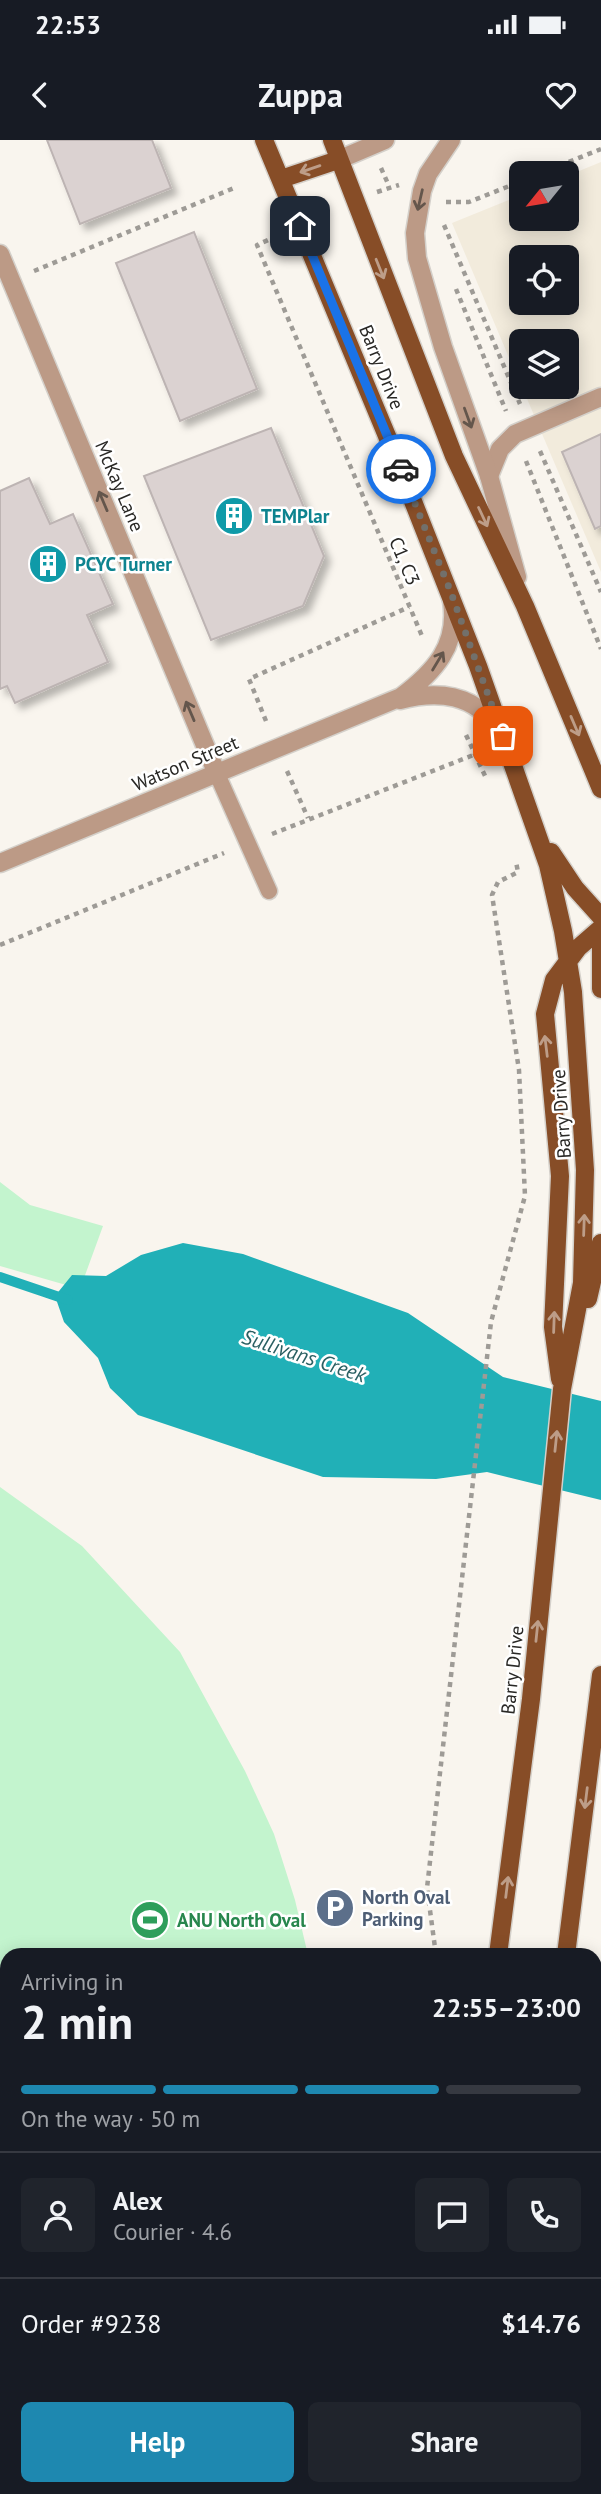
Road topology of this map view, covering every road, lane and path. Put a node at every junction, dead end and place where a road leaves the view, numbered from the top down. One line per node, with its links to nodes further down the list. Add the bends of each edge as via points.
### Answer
1 (331, 140): 6 (main road, Barry Drive)
2 (385, 140): 6 (street)
3 (451, 140): 16 (street, one-way to 16, via 422,191 415,233 417,258)
4 (270, 142): 8 (main road, Barry Drive)
5 (601, 149): 7 (path)
6 (338, 160): 8 (main road, one-way to 8); 18 (main road, Barry Drive, one-way to 18, via 454,456)
7 (571, 161)
8 (281, 179): 17 (main road, Barry Drive)
9 (509, 186): 11 (path)
10 (234, 188): 14 (path)
11 (469, 202)
12 (257, 245): 19 (path, C1, C3)
13 (0, 254): 27 (street, McKay Lane, one-way to 13)
14 (26, 275)
15 (601, 397): 16 (street, via 515,434 500,449)
16 (489, 476): 18 (street)
17 (450, 590): 21 (street, Watson Street, one-way to 17, via 436,668 453,622); 24 (main road, Barry Drive)
18 (525, 606): 29 (main road, Barry Drive, one-way to 29)
19 (409, 607): 20 (path); 22 (path, C1, C3, via 249,679)
20 (426, 643)
21 (386, 704): 24 (street, Watson Street, via 447,693 484,711); 27 (street, Watson Street)
22 (266, 721)
23 (459, 724): 25 (path)
24 (503, 736): 30 (main road, Barry Drive)
25 (477, 754): 28 (path); 31 (path)
26 (286, 768): 31 (path)
27 (217, 774): 35 (street, Watson Street); 36 (lane)
28 (491, 789)
29 (601, 789)
30 (529, 808): 37 (main road, Barry Drive, via 566,877); 41 (main road, Barry Drive, via 548,865)
31 (308, 818): 32 (path)
32 (261, 838)
33 (513, 851): 46 (path, via 519,872 498,881 492,895 519,1070 525,1196 491,1322 427,1888)
34 (229, 852): 39 (path)
35 (0, 863)
36 (269, 891)
37 (601, 917)
38 (601, 928): 41 (main road)
39 (0, 945)
40 (601, 948): 42 (main road)
41 (568, 960): 44 (main road, Barry Drive, one-way to 41, via 582,1283 586,1170); 44 (main road, one-way to 41, via 553,1327 560,1176 545,1022 551,986)
42 (601, 989)
43 (601, 1243): 44 (main road, Barry Drive)
44 (562, 1389): 47 (main road, Barry Drive, one-way to 44, via 531,1699)
45 (601, 1675): 48 (main road, one-way to 48)
46 (435, 1948)
47 (499, 1948)
48 (567, 1948)

